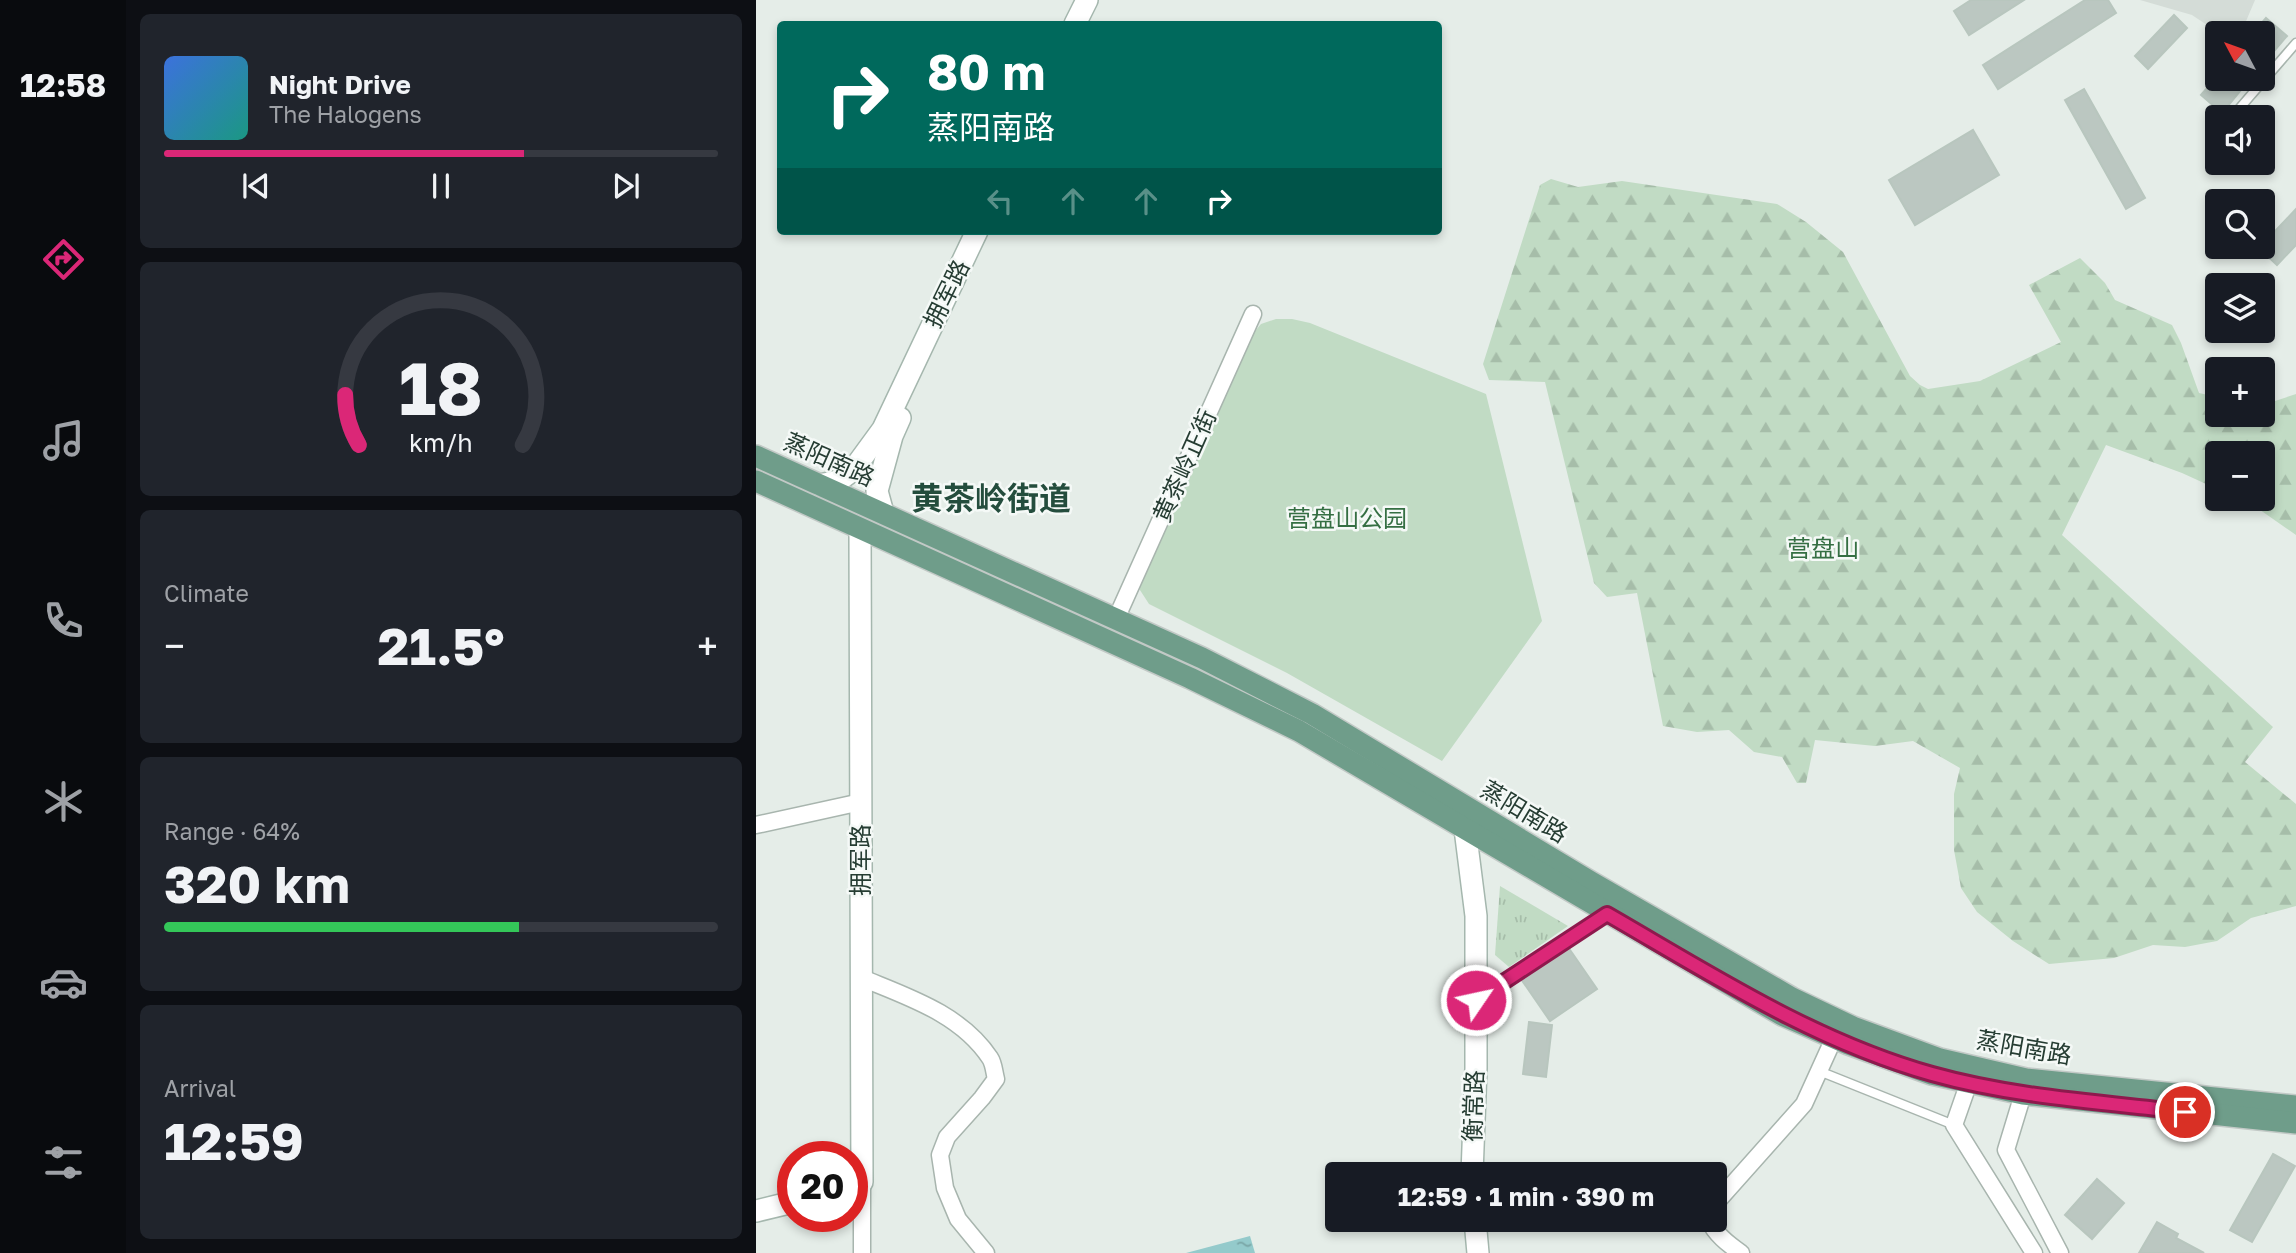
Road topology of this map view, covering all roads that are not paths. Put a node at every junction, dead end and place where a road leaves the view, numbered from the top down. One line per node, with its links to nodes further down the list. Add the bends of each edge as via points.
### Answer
1 (1087, 0): 3 (street)
2 (1098, 0): 4 (street)
3 (1076, 21)
4 (1088, 21)
5 (2296, 43): 6 (lane)
6 (2242, 105)
7 (975, 235): 12 (street, 拥军路, via 883,429 853,470 838,481)
8 (986, 235): 13 (street, 拥军路, via 892,436 877,491)
9 (1253, 314): 15 (street, 黄茶岭正街)
10 (756, 456): 12 (main road, 蒸阳南路)
11 (756, 481): 14 (main road, 蒸阳南路)
12 (820, 485): 13 (main road, 蒸阳南路)
13 (883, 513): 15 (main road, 蒸阳南路)
14 (860, 528): 16 (street, 拥军路); 18 (main road, 蒸阳南路, via 1299,731)
15 (1116, 619): 26 (main road, 蒸阳南路, via 1312,714 1591,882 1792,998 1853,1027 1940,1059 2026,1079)
16 (861, 802): 17 (street); 20 (street, 拥军路)
17 (756, 825)
18 (1465, 829): 19 (main road, 蒸阳南路); 21 (street, 衡常路, via 1476,916)
19 (1607, 914): 21 (lane); 22 (main road, 蒸阳南路, via 1782,1015)
20 (862, 978): 29 (street, 拥军路); 38 (street, via 923,1003 961,1025 992,1060 996,1079 947,1137 940,1156 945,1188 958,1219)
21 (1476, 1000): 30 (street, 衡常路)
22 (1834, 1038): 23 (street); 24 (main road, 蒸阳南路, via 1931,1074)
23 (1819, 1070): 28 (lane); 31 (street, via 1804,1104)
24 (1969, 1082): 25 (main road, 蒸阳南路); 28 (street)
25 (2023, 1094): 27 (main road, 蒸阳南路); 42 (street, via 2006,1150)
26 (2296, 1106)
27 (2296, 1123)
28 (1954, 1125): 41 (street)
29 (858, 1141)
30 (1472, 1162)
31 (1727, 1191)
32 (777, 1206): 33 (street)
33 (756, 1211)
34 (860, 1232): 37 (street)
35 (1476, 1232): 39 (street)
36 (1717, 1232): 40 (street)
37 (862, 1253)
38 (986, 1253)
39 (1478, 1253)
40 (1741, 1253)
41 (2034, 1253)
42 (2060, 1253)

